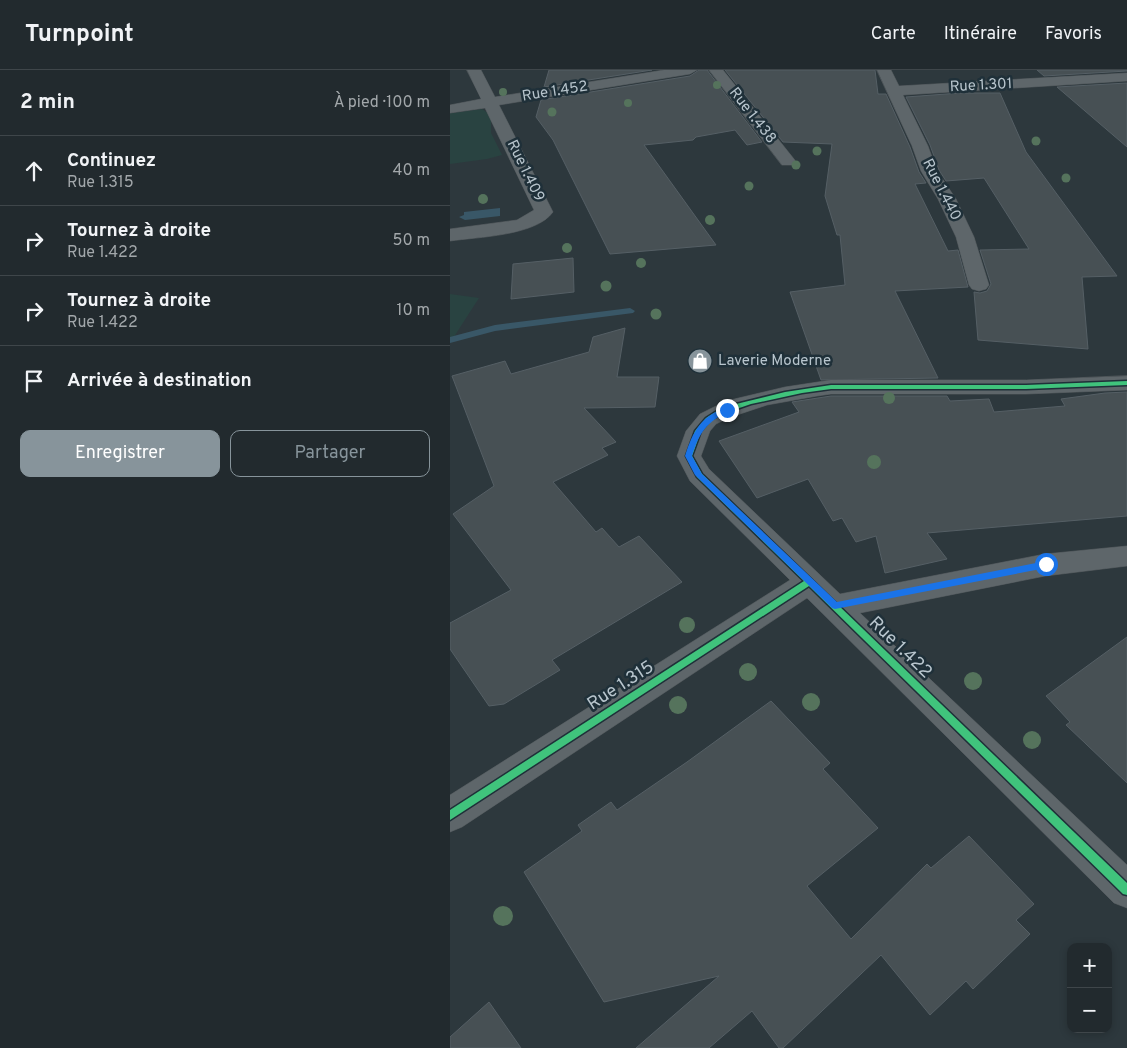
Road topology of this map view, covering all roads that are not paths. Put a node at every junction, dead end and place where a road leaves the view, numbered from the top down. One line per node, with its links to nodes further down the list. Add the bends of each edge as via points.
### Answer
1 (474, 70): 7 (street, Rue 1.409)
2 (690, 70): 7 (street, Rue 1.452)
3 (716, 70): 9 (street, Rue 1.438)
4 (884, 70): 6 (street, Rue 1.440)
5 (1127, 77): 6 (street, Rue 1.301)
6 (894, 91): 11 (street, Rue 1.440, via 929,171 947,199 964,237)
7 (492, 102): 8 (street, Rue 1.452); 10 (street, Rue 1.409, via 544,212 522,225)
8 (450, 109)
9 (788, 162)
10 (450, 235)
11 (979, 285)
12 (1127, 383): 14 (street, Rue 1.422, via 831,388 757,401 707,420 694,437 689,456 699,475)
13 (1127, 556): 15 (street, via 1046,564)
14 (809, 582): 15 (street, Rue 1.422); 16 (street, Rue 1.315)
15 (835, 606): 17 (street, Rue 1.422)
16 (450, 815)
17 (1127, 890)

